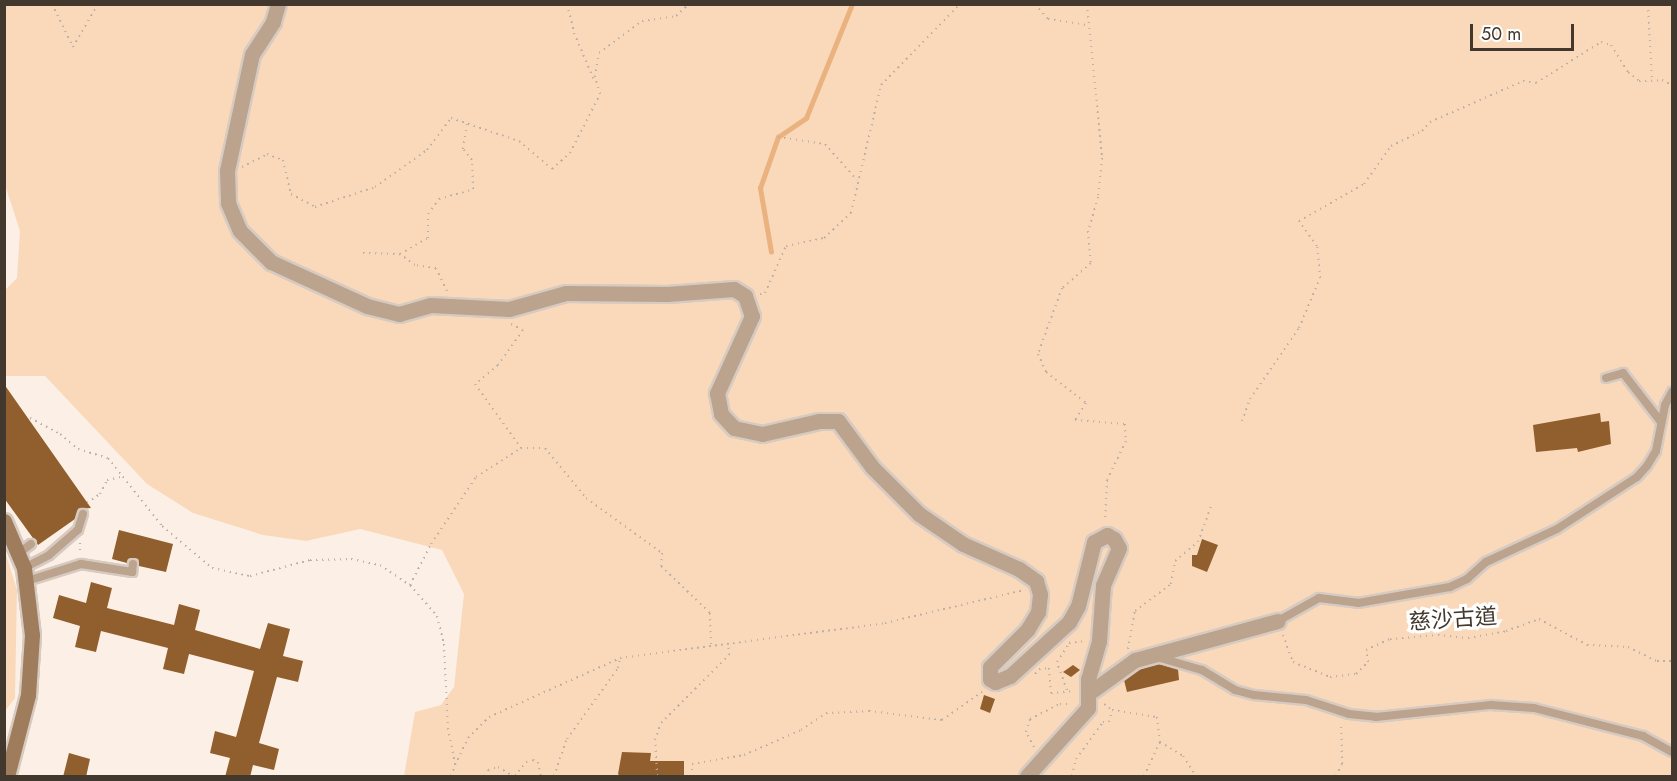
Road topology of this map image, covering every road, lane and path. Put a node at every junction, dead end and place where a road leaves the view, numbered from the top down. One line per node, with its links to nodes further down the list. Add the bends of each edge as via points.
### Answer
1 (52, 4): 2 (path, via 73,47)
2 (98, 4)
3 (278, 4): 16 (street, via 273,22 252,54)
4 (567, 4): 13 (path, via 574,33)
5 (689, 4): 13 (path, via 676,16 642,21 599,53 595,77)
6 (960, 4): 17 (path, via 881,85)
7 (1035, 4): 10 (path, via 1047,19)
8 (1087, 4): 10 (path)
9 (1648, 4): 11 (path)
10 (1089, 25): 34 (path, via 1102,158 1098,197 1088,231 1091,263 1062,288 1038,354 1046,372 1086,403 1075,420 1125,424 1126,441 1107,480)
11 (1652, 81): 12 (path); 26 (path, via 1639,81 1628,72 1611,45 1601,42 1536,83 1523,81 1430,122 1422,131 1391,146 1364,184 1350,189 1323,211 1305,216 1299,221 1314,237 1320,278 1299,328 1250,399)
12 (1672, 85)
13 (600, 94): 14 (path, via 570,153 552,169 519,141)
14 (467, 123): 16 (path, via 451,117 427,150 375,188 315,207 291,194 283,160 267,154); 19 (path, via 463,149 472,160 473,189 439,198 428,214 428,238)
15 (778, 137): 17 (path, via 825,144)
16 (227, 171): 21 (street, via 228,203 240,231 271,262 384,312 399,314 430,305)
17 (858, 182): 20 (path, via 851,213 824,238 786,246 765,293)
18 (363, 253): 19 (path)
19 (399, 254): 21 (path, via 415,265 436,268)
20 (745, 296): 21 (street, via 734,289 667,294 566,293 509,309); 40 (street, via 752,316 750,324 717,393 722,414 734,428 762,434 785,432 819,421 838,421 872,467 918,514 963,544 1031,575)
21 (455, 306)
22 (505, 322): 28 (path, via 523,330 498,365 475,384)
23 (1606, 378): 27 (lane, via 1623,373)
24 (1672, 392): 27 (lane)
25 (30, 418): 29 (path, via 78,449 108,458)
26 (1242, 421)
27 (1661, 422): 41 (lane, via 1656,451 1637,477 1557,529 1486,562 1467,579 1450,586 1358,603 1319,598)
28 (521, 448): 39 (path, via 476,477 431,544); 44 (path, via 545,448 586,498 662,553 661,566 710,613)
29 (122, 476): 30 (path, via 107,480 100,494); 39 (path, via 162,526 212,568 250,576 310,560 351,559 380,565)
30 (87, 503)
31 (1211, 506): 48 (path, via 1198,542 1175,561 1171,584 1135,611)
32 (83, 514): 37 (lane, via 78,530 49,555)
33 (4, 521): 37 (main road)
34 (1101, 537): 49 (street, via 1094,542 1085,568 1075,614); 51 (street, via 1114,539 1119,548 1102,585 1102,624)
35 (80, 540): 36 (path)
36 (80, 558)
37 (25, 562): 38 (lane, via 81,564 132,572); 60 (main road, via 31,670)
38 (134, 564)
39 (410, 585): 58 (path, via 437,616 444,644 448,728)
40 (1039, 586): 43 (path, via 885,623); 49 (street, via 1040,602 1034,619 990,667 990,679 995,682)
41 (1278, 621): 45 (street); 47 (path, 慈沙古道, via 1293,662 1330,677 1356,674 1368,662 1366,650 1390,639 1438,634 1468,638 1506,631 1539,619 1587,645 1628,647 1657,661)
42 (1074, 636): 50 (path, via 1057,662)
43 (728, 643): 44 (path); 66 (path, via 729,654 661,723 655,740)
44 (711, 645): 46 (path)
45 (1153, 656): 48 (street); 54 (lane, via 1202,670 1235,690 1306,700)
46 (620, 658): 58 (path, via 489,717 468,738); 65 (path, via 618,668 567,739)
47 (1672, 661)
48 (1125, 666): 51 (street)
49 (1010, 676): 50 (path, via 1039,674 1039,669 1049,668 1051,693)
50 (1067, 690): 51 (path)
51 (1083, 693): 68 (street, via 1086,714)
52 (968, 701): 67 (path, via 942,720 870,711 826,713 801,730 744,755 692,764)
53 (1076, 705): 56 (path, via 1060,704 1029,719 1026,732)
54 (1341, 711): 57 (lane, via 1376,717 1491,705 1534,708 1643,736); 71 (path, via 1341,764)
55 (1160, 742): 59 (path); 69 (path, via 1157,717 1112,710 1109,722 1103,722 1076,759); 70 (path, via 1183,756)
56 (1031, 746)
57 (1672, 752)
58 (455, 765): 61 (path)
59 (1144, 776)
60 (8, 777)
61 (452, 777)
62 (484, 777): 63 (path, via 488,770 498,767)
63 (514, 777): 64 (path, via 526,762 533,760 538,762)
64 (541, 777)
65 (554, 777)
66 (657, 777)
67 (692, 777)
68 (1027, 777)
69 (1072, 777)
70 (1196, 777)
71 (1336, 777)

